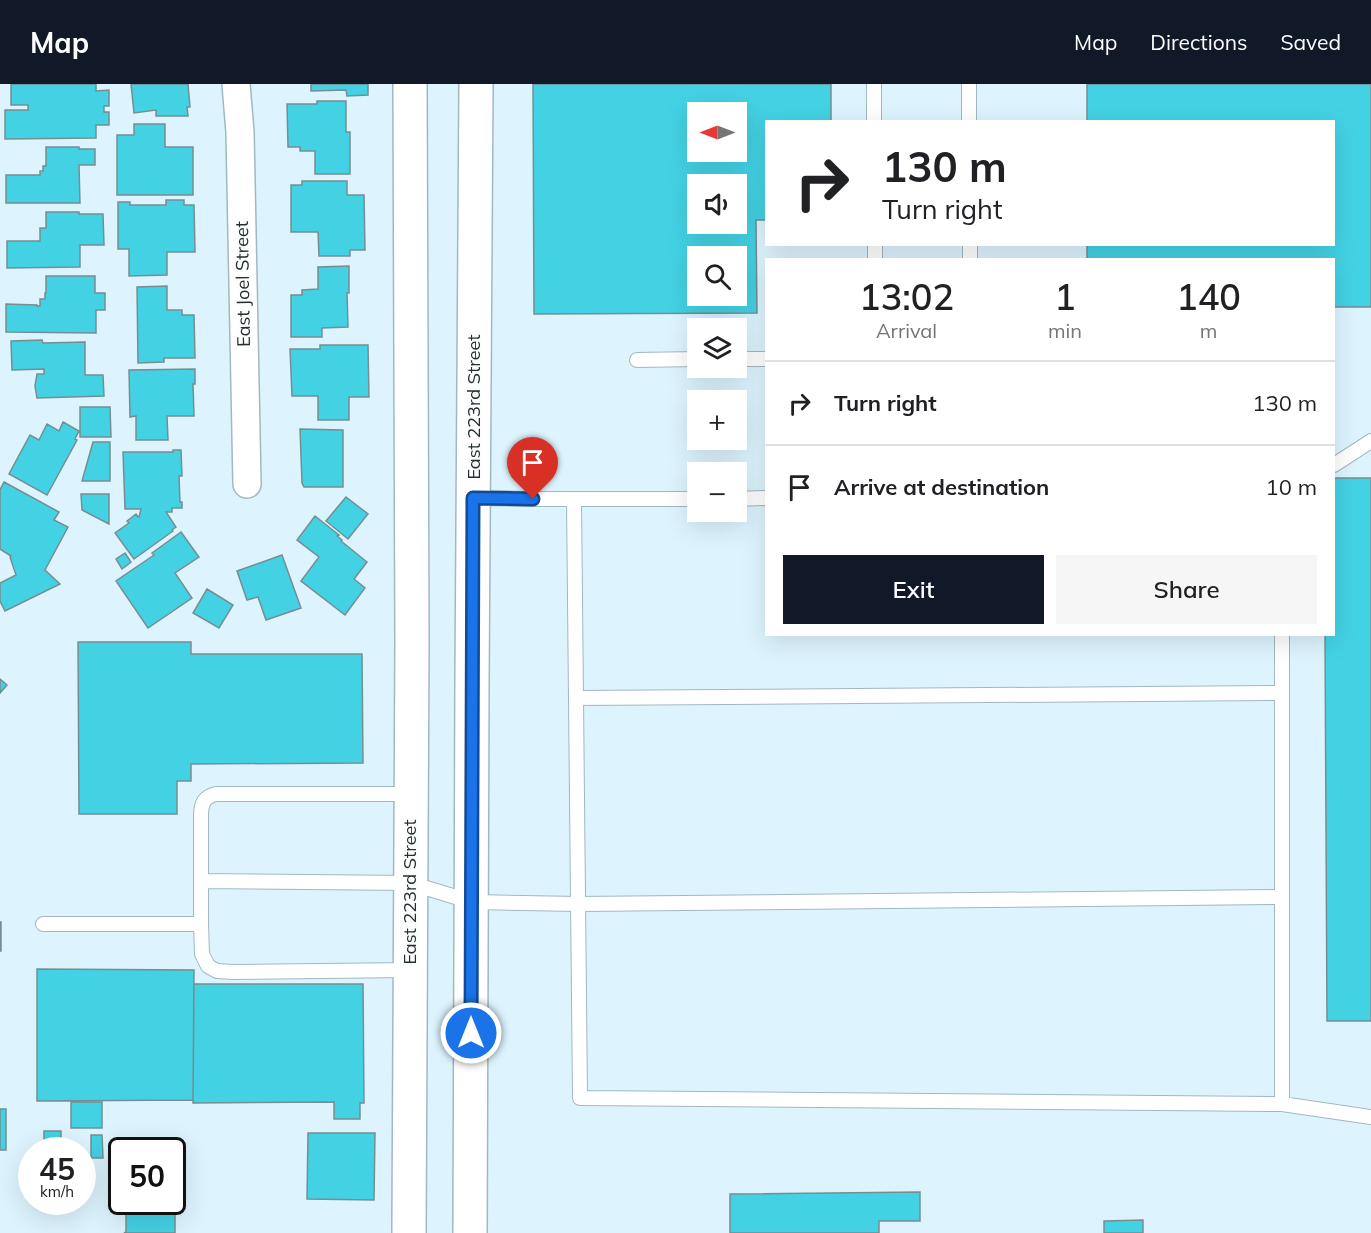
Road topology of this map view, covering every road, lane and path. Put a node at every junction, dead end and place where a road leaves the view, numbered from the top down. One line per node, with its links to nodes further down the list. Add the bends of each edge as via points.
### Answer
1 (236, 84): 14 (street, East Joel Street)
2 (410, 84): 23 (main road, East 223rd Street)
3 (476, 84): 15 (main road, East 223rd Street)
4 (874, 84): 6 (lane)
5 (969, 84): 7 (lane)
6 (874, 120)
7 (969, 120)
8 (687, 359): 11 (lane)
9 (747, 359): 10 (lane)
10 (765, 359)
11 (637, 360)
12 (1371, 441): 13 (lane)
13 (1335, 464)
14 (247, 484)
15 (473, 498): 17 (lane); 27 (main road, East 223rd Street)
16 (765, 498): 19 (lane)
17 (574, 499): 18 (lane); 22 (lane)
18 (687, 499)
19 (747, 499)
20 (1282, 636): 21 (lane)
21 (1282, 693): 22 (lane); 26 (lane)
22 (576, 698): 28 (lane)
23 (411, 794): 24 (lane, via 209,796 201,806); 25 (main road, East 223rd Street)
24 (201, 881): 25 (lane); 30 (lane)
25 (410, 883): 27 (lane); 31 (main road, East 223rd Street)
26 (1282, 897): 28 (lane); 32 (lane)
27 (472, 902): 28 (lane); 35 (main road, East 223rd Street)
28 (578, 904): 32 (lane, via 580,1098)
29 (44, 924): 30 (lane)
30 (201, 924): 31 (lane, via 202,954 208,966 217,971)
31 (410, 970): 34 (main road, East 223rd Street)
32 (1282, 1104): 33 (lane)
33 (1371, 1117)
34 (409, 1233)
35 (470, 1233)

